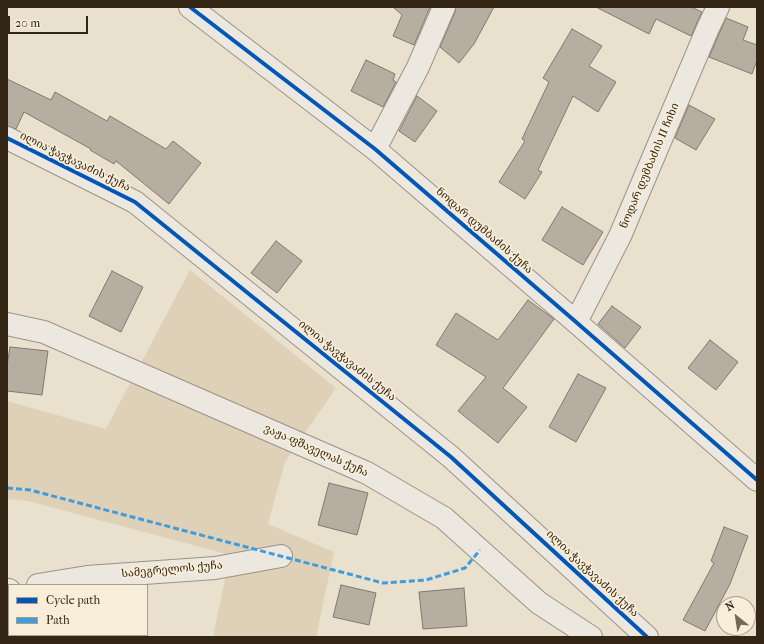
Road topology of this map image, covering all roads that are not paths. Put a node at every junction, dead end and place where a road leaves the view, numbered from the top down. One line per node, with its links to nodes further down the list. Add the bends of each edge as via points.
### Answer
1 (190, 7): 5 (street, ნოდარ დუმბაძის ქუჩა)
2 (444, 7): 5 (street, via 418,67)
3 (718, 7): 6 (street, ნოდარ დუმბაძის II ჩიხი, via 620,236)
4 (7, 138): 12 (street, ილია ჭავჭავაძის ქუჩა, via 135,202 451,457)
5 (375, 149): 6 (street, ნოდარ დუმბაძის ქუჩა)
6 (576, 322): 8 (street, ნოდარ დუმბაძის ქუჩა)
7 (7, 324): 11 (street, ვაჟა-ფშაველას ქუჩა, via 44,332 367,473 444,518 539,603)
8 (757, 480)
9 (281, 556): 10 (street, სამეგრელოს ქუჩა, via 215,568 87,577)
10 (44, 584)
11 (591, 637)
12 (648, 637)

